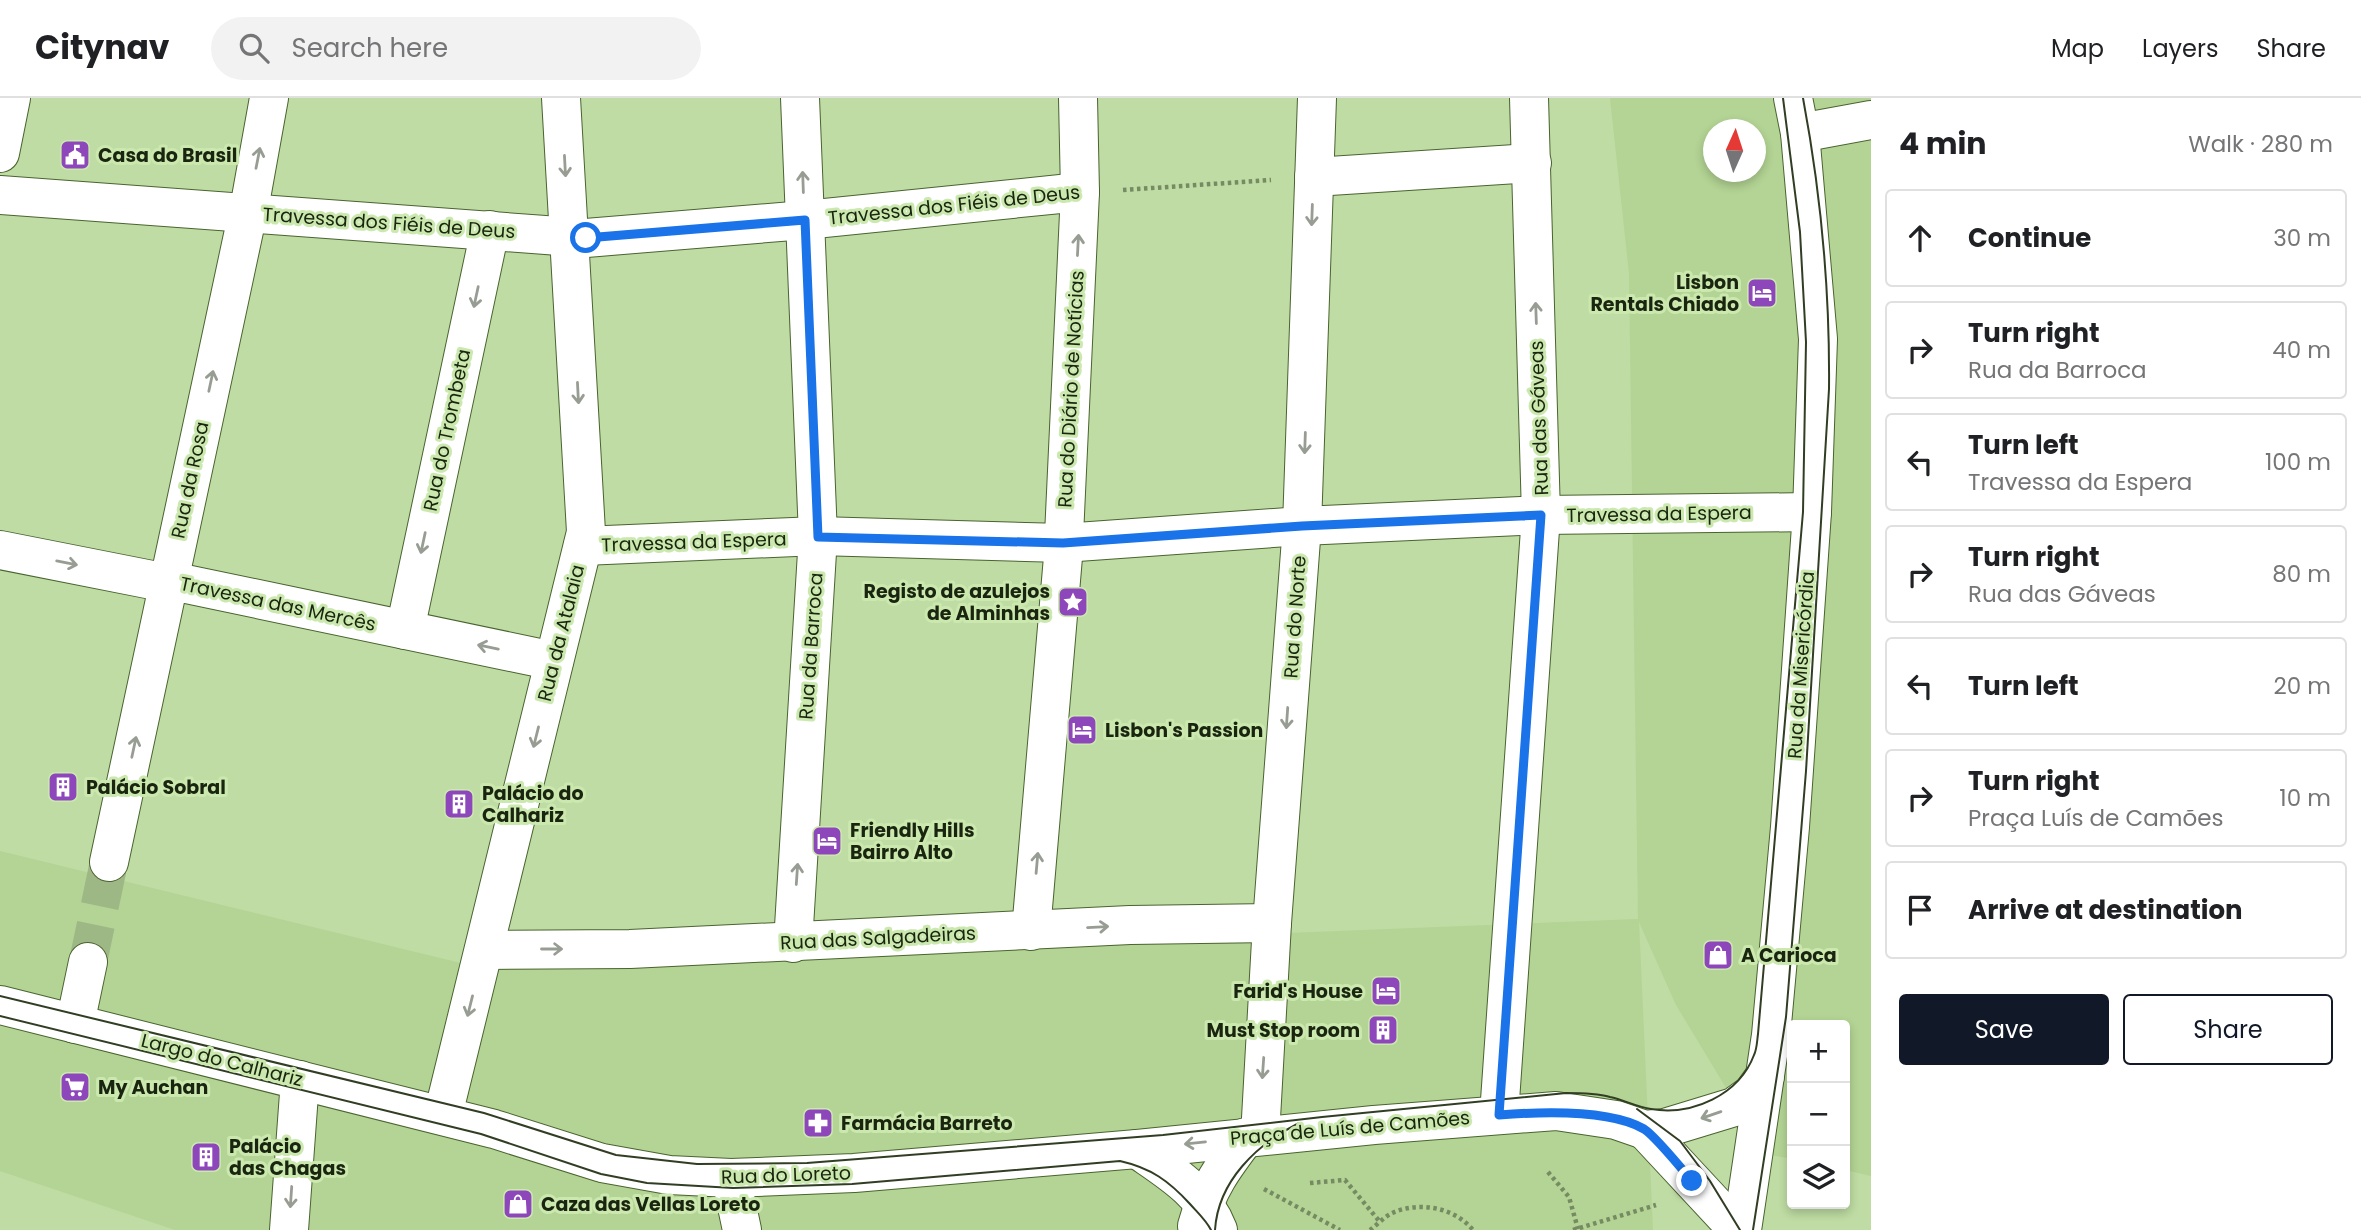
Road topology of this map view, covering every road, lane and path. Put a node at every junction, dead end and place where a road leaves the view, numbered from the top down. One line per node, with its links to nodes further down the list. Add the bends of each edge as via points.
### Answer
1 (11, 98): 10 (street)
2 (269, 98): 15 (street, Rua da Rosa, one-way to 2)
3 (561, 98): 18 (street, Rua da Atalaia, one-way to 18)
4 (800, 98): 16 (street, Rua da Barroca, one-way to 4)
5 (1077, 98): 13 (street, Rua do Diário de Notícias)
6 (1317, 98): 12 (street, Rua do Norte)
7 (1530, 98): 11 (street, Rua das Gáveas)
8 (1796, 115): 9 (street); 19 (street, Rua da Misericórdia, via 1818,339)
9 (1871, 120)
10 (0, 153)
11 (1532, 163): 12 (street); 20 (street, Rua das Gáveas, one-way to 11)
12 (1314, 177): 13 (path, Travessa dos Fiéis de Deus); 21 (street, Rua do Norte, one-way to 21)
13 (1080, 192): 16 (street, Travessa dos Fiéis de Deus); 23 (street, Rua do Diário de Notícias, one-way to 13)
14 (0, 195): 15 (street, Travessa dos Fiéis de Deus)
15 (247, 212): 17 (street, Travessa dos Fiéis de Deus); 26 (street, Rua da Rosa, one-way to 15)
16 (805, 220): 18 (street, Travessa dos Fiéis de Deus); 22 (street, Rua da Barroca)
17 (490, 230): 18 (street, Travessa dos Fiéis de Deus); 27 (street, Rua do Trombeta, one-way to 27)
18 (568, 236): 24 (street, Rua da Atalaia, one-way to 24, via 586,532)
19 (1812, 512): 20 (street, Travessa da Espera); 37 (street, Rua da Misericórdia, via 1790,827)
20 (1541, 515): 21 (street, Travessa da Espera); 40 (street, Rua das Gáveas)
21 (1302, 526): 23 (street, Travessa da Espera); 30 (street, Rua do Norte, one-way to 30)
22 (818, 537): 23 (street, Travessa da Espera); 24 (street, Travessa da Espera); 32 (street, Rua da Barroca, one-way to 22)
23 (1063, 543): 31 (street, Rua do Diário de Notícias, one-way to 23)
24 (583, 546): 28 (street, Rua da Atalaia)
25 (0, 551): 26 (street, Travessa das Mercês, one-way to 26)
26 (169, 581): 27 (street, Travessa das Mercês); 29 (street, Rua da Rosa, one-way to 26)
27 (405, 630): 28 (street, Travessa das Mercês, one-way to 27)
28 (554, 661): 33 (street, Rua da Atalaia, one-way to 33)
29 (109, 862)
30 (1272, 923): 31 (street, Rua das Salgadeiras, one-way to 30); 42 (street, Rua do Norte, one-way to 42)
31 (1031, 931): 32 (street, Rua das Salgadeiras)
32 (793, 943): 33 (street, Rua das Salgadeiras, one-way to 32)
33 (484, 950): 39 (street, Rua da Atalaia, one-way to 39)
34 (88, 962): 36 (street)
35 (0, 1005): 36 (street, Largo do Calhariz)
36 (75, 1024): 38 (street, Largo do Calhariz)
37 (1765, 1076): 41 (street, one-way to 41, via 1752,1094 1734,1107 1665,1128); 57 (street, Rua da Misericórdia)
38 (300, 1080): 39 (street, Largo do Calhariz); 51 (street, one-way to 51)
39 (443, 1115): 45 (street, Rua do Loreto, via 602,1164 669,1175)
40 (1499, 1115): 41 (street, Praça de Luís de Camões, via 1556,1111); 42 (street, Praça de Luís de Camões)
41 (1645, 1129): 57 (street)
42 (1253, 1137): 43 (street, Praça de Luís de Camões, one-way to 43); 49 (street, via 1226,1163)
43 (1137, 1149): 45 (street, Rua do Loreto, via 854,1174); 49 (street)
44 (1548, 1172): 56 (path, via 1569,1197)
45 (731, 1178): 52 (street)
46 (1310, 1183): 50 (path, via 1345,1180)
47 (1261, 1187): 53 (path)
48 (1661, 1204): 56 (path)
49 (1196, 1213)
50 (1380, 1222): 54 (path); 55 (path, via 1416,1206 1443,1209)
51 (289, 1230)
52 (742, 1230)
53 (1340, 1230)
54 (1370, 1230)
55 (1473, 1230)
56 (1576, 1230)
57 (1740, 1230)

